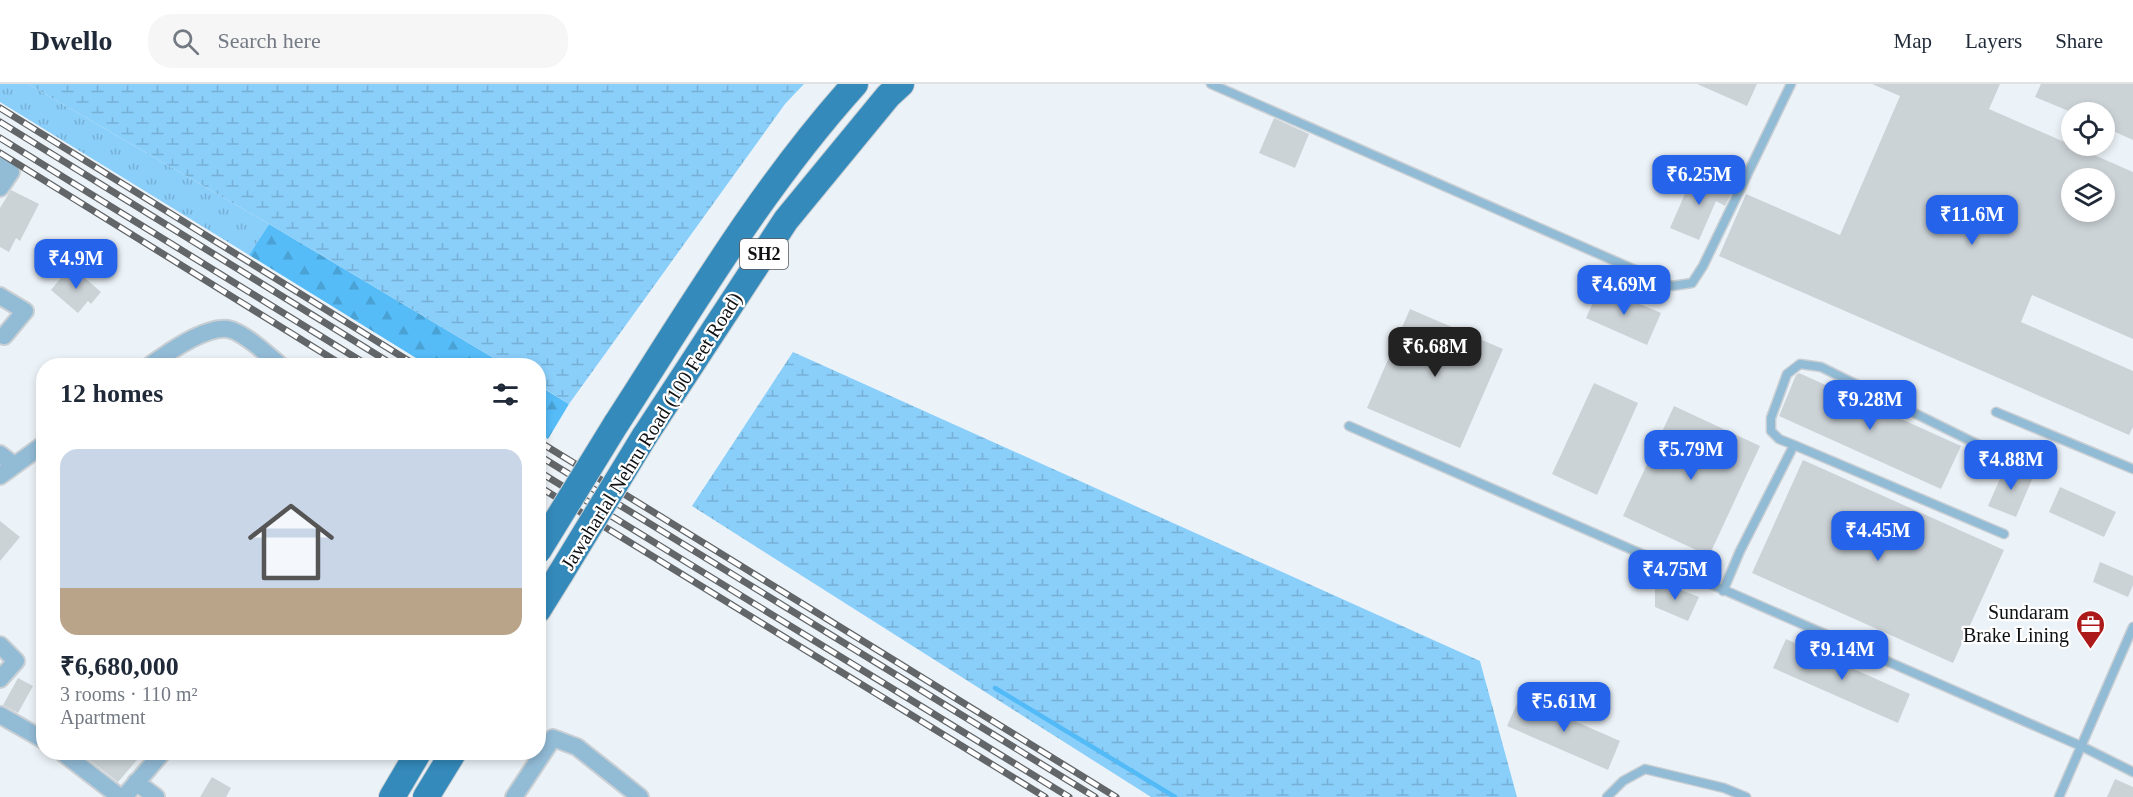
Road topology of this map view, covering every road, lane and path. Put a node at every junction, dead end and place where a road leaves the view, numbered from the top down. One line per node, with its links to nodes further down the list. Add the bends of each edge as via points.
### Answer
1 (855, 84): 21 (main road, Jawaharlal Nehru Road (100 Feet Road) / SH2, bridge, via 754,210)
2 (901, 84): 23 (main road, Jawaharlal Nehru Road (100 Feet Road) / SH2, bridge, via 786,220 644,437)
3 (1211, 84): 4 (lane, via 1672,286 1692,283 1703,266)
4 (1791, 84)
5 (5, 169): 6 (street)
6 (0, 188)
7 (0, 296): 8 (street, via 25,311)
8 (4, 336)
9 (163, 358): 10 (street, via 206,333 228,329)
10 (271, 358)
11 (1996, 412): 18 (lane)
12 (1349, 426): 22 (lane)
13 (1794, 445): 14 (lane, via 1771,431 1771,418 1788,374 1800,364 1821,367); 20 (lane); 22 (lane)
14 (1981, 446)
15 (36, 450): 17 (street)
16 (0, 454): 17 (street)
17 (14, 465): 19 (street)
18 (2133, 469)
19 (0, 476)
20 (2004, 534)
21 (546, 538)
22 (1723, 591): 29 (lane)
23 (546, 597)
24 (2133, 627): 29 (lane)
25 (0, 645): 26 (street, via 16,661)
26 (0, 679)
27 (0, 715): 28 (street)
28 (36, 735)
29 (2081, 746): 36 (lane); 46 (lane)
30 (546, 749): 43 (street, via 553,738 577,747)
31 (72, 760): 38 (street)
32 (156, 760): 37 (street)
33 (414, 760): 40 (main road)
34 (449, 760): 41 (main road)
35 (538, 760): 42 (street)
36 (2133, 772)
37 (136, 782): 38 (street); 39 (street)
38 (122, 797)
39 (156, 797)
40 (392, 797)
41 (426, 797)
42 (514, 797)
43 (640, 797)
44 (1607, 797): 45 (lane, via 1623,781 1645,769)
45 (1746, 797)
46 (2059, 797)

